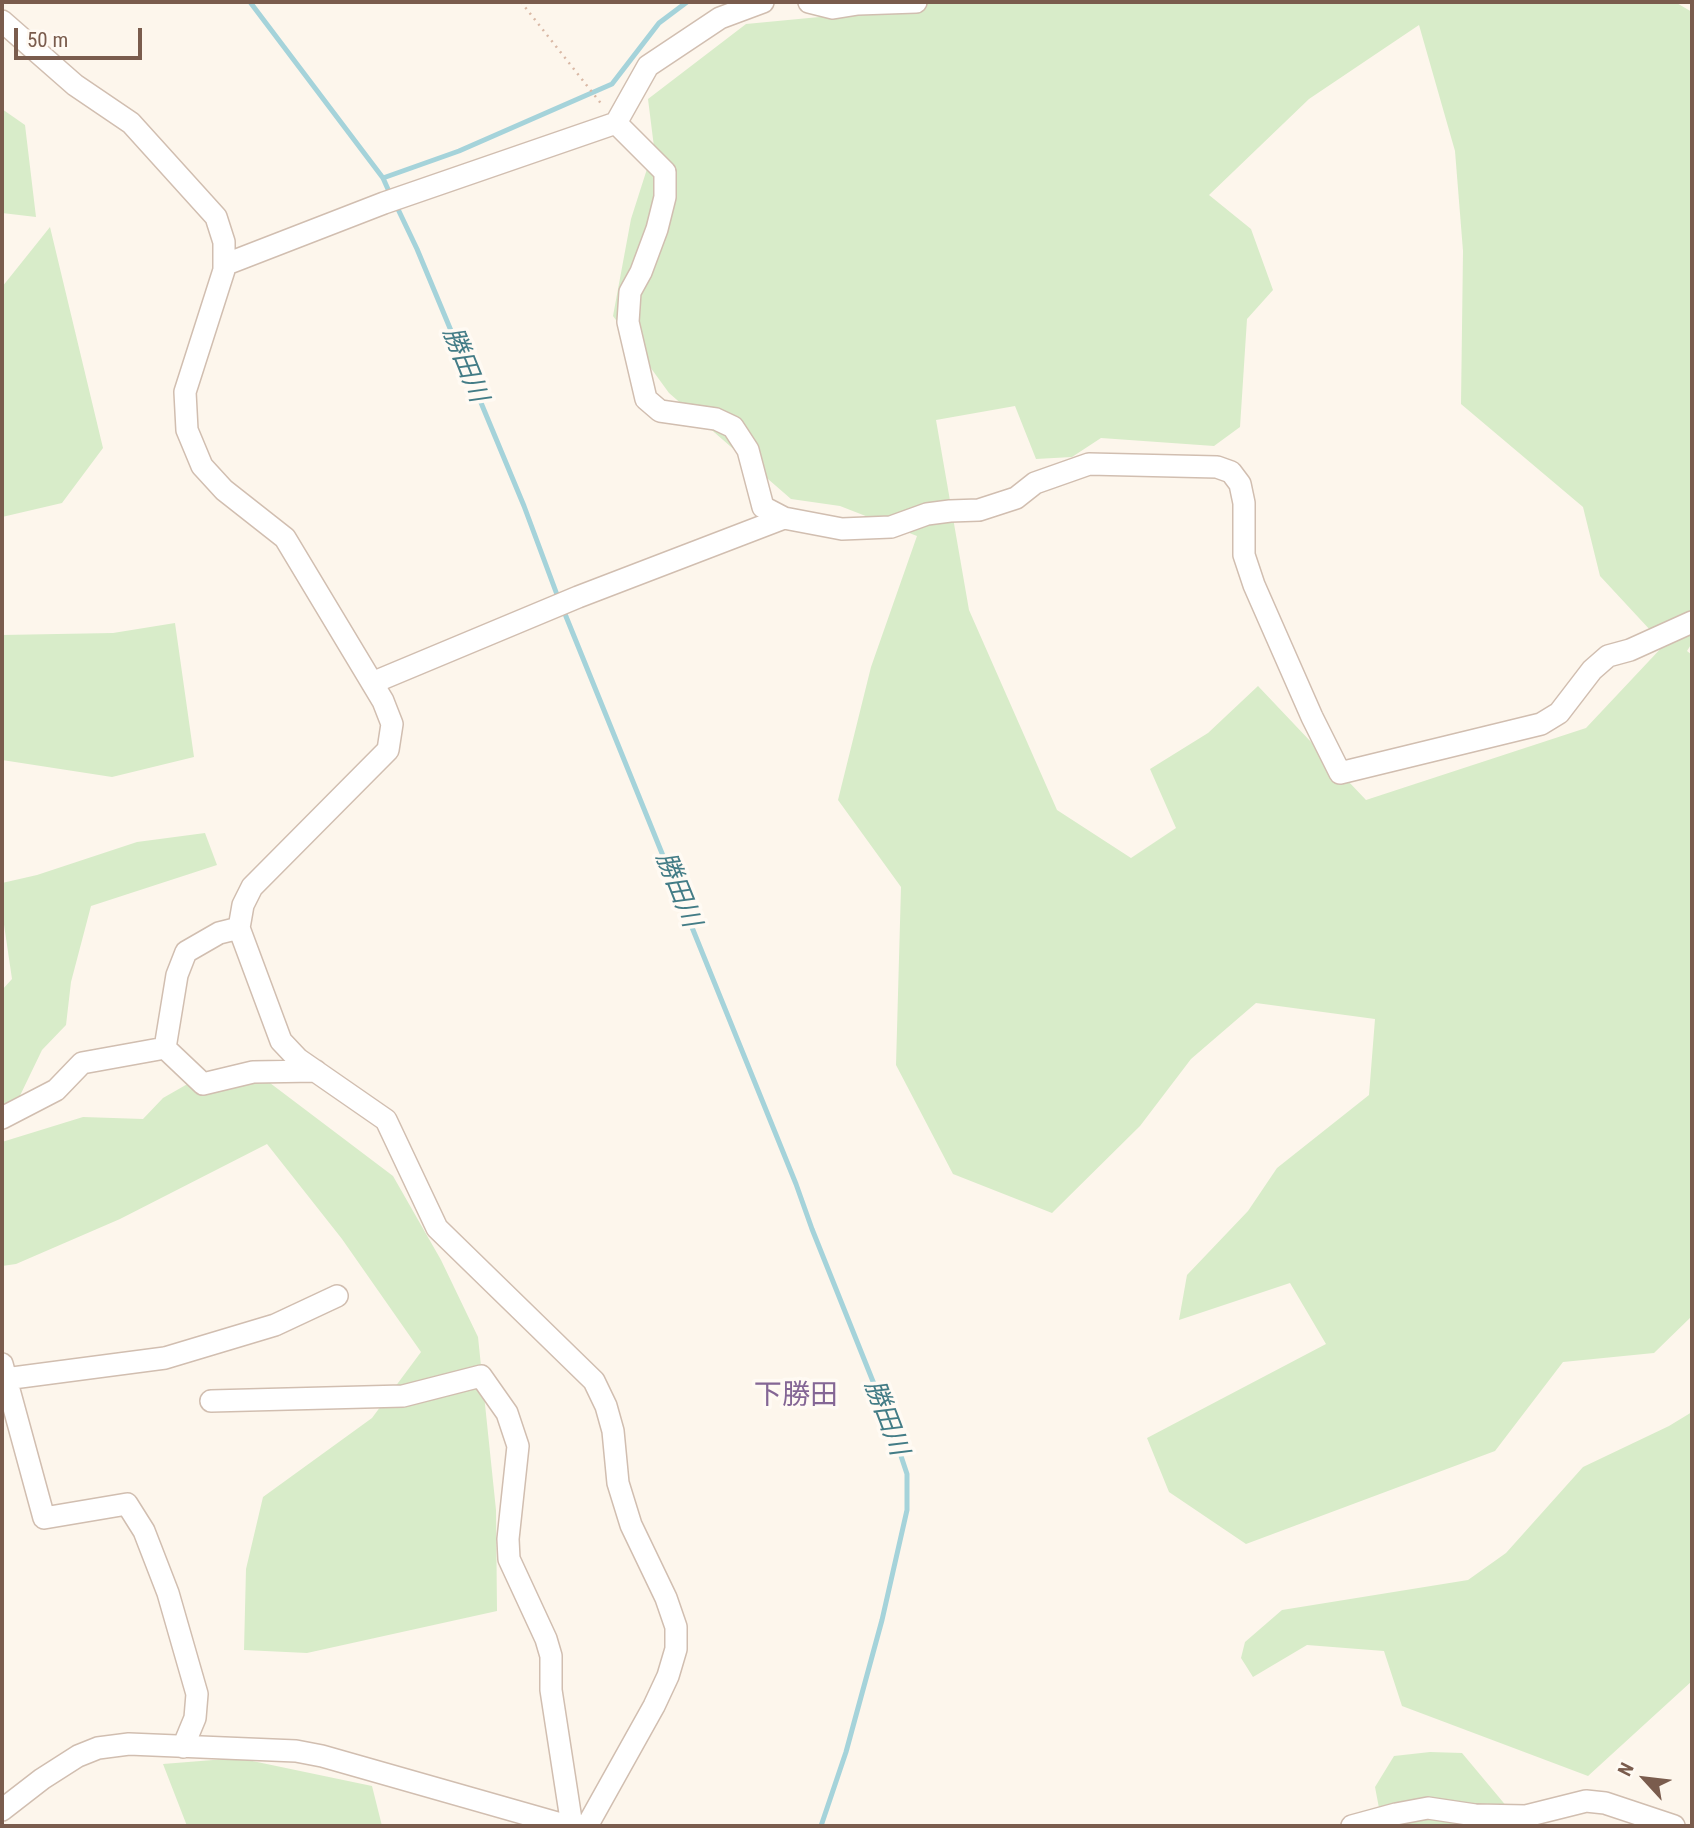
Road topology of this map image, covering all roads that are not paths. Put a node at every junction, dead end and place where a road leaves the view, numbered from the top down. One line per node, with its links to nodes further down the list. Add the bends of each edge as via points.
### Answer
1 (763, 2): 5 (street, via 720,18 648,66)
2 (809, 2): 3 (street, via 833,8)
3 (916, 2)
4 (2, 21): 6 (street, via 75,85 131,123 216,217 224,242)
5 (616, 122): 6 (street); 7 (street, via 665,172 657,229 630,292 628,322 646,399 660,411 716,419 733,427 748,450 763,507)
6 (224, 265): 9 (street, via 185,392 187,430 202,466 224,491 285,538)
7 (784, 518): 8 (street, via 842,529 891,527 927,514 979,510 1088,464 1217,467 1231,472 1240,484 1244,503 1244,555 1254,585 1340,773 1541,724 1559,713 1608,656); 9 (street)
8 (1692, 622)
9 (372, 683): 10 (street, via 392,724 388,750 252,887)
10 (239, 928): 11 (street, via 219,933 186,952 177,975); 12 (street, via 281,1041)
11 (165, 1048): 12 (street, via 203,1084 253,1072); 13 (street, via 82,1063 57,1090)
12 (316, 1071): 20 (street, via 386,1121 437,1228 594,1381 606,1406 618,1483 631,1525 666,1598 676,1627 676,1649 664,1686)
13 (2, 1118)
14 (337, 1296): 15 (street, via 275,1325 165,1357)
15 (3, 1371): 17 (street, via 44,1518 127,1504 144,1531 168,1593 197,1694 195,1718)
16 (211, 1401): 19 (street, via 403,1396 481,1376 507,1413 518,1446 509,1559 551,1656 551,1690)
17 (183, 1747): 18 (street, via 129,1744 98,1748 42,1779); 19 (street, via 322,1756)
18 (2, 1810)
19 (570, 1826)
20 (587, 1826)
21 (1352, 1826): 22 (street, via 1428,1808 1526,1816 1586,1801)
22 (1674, 1826)

